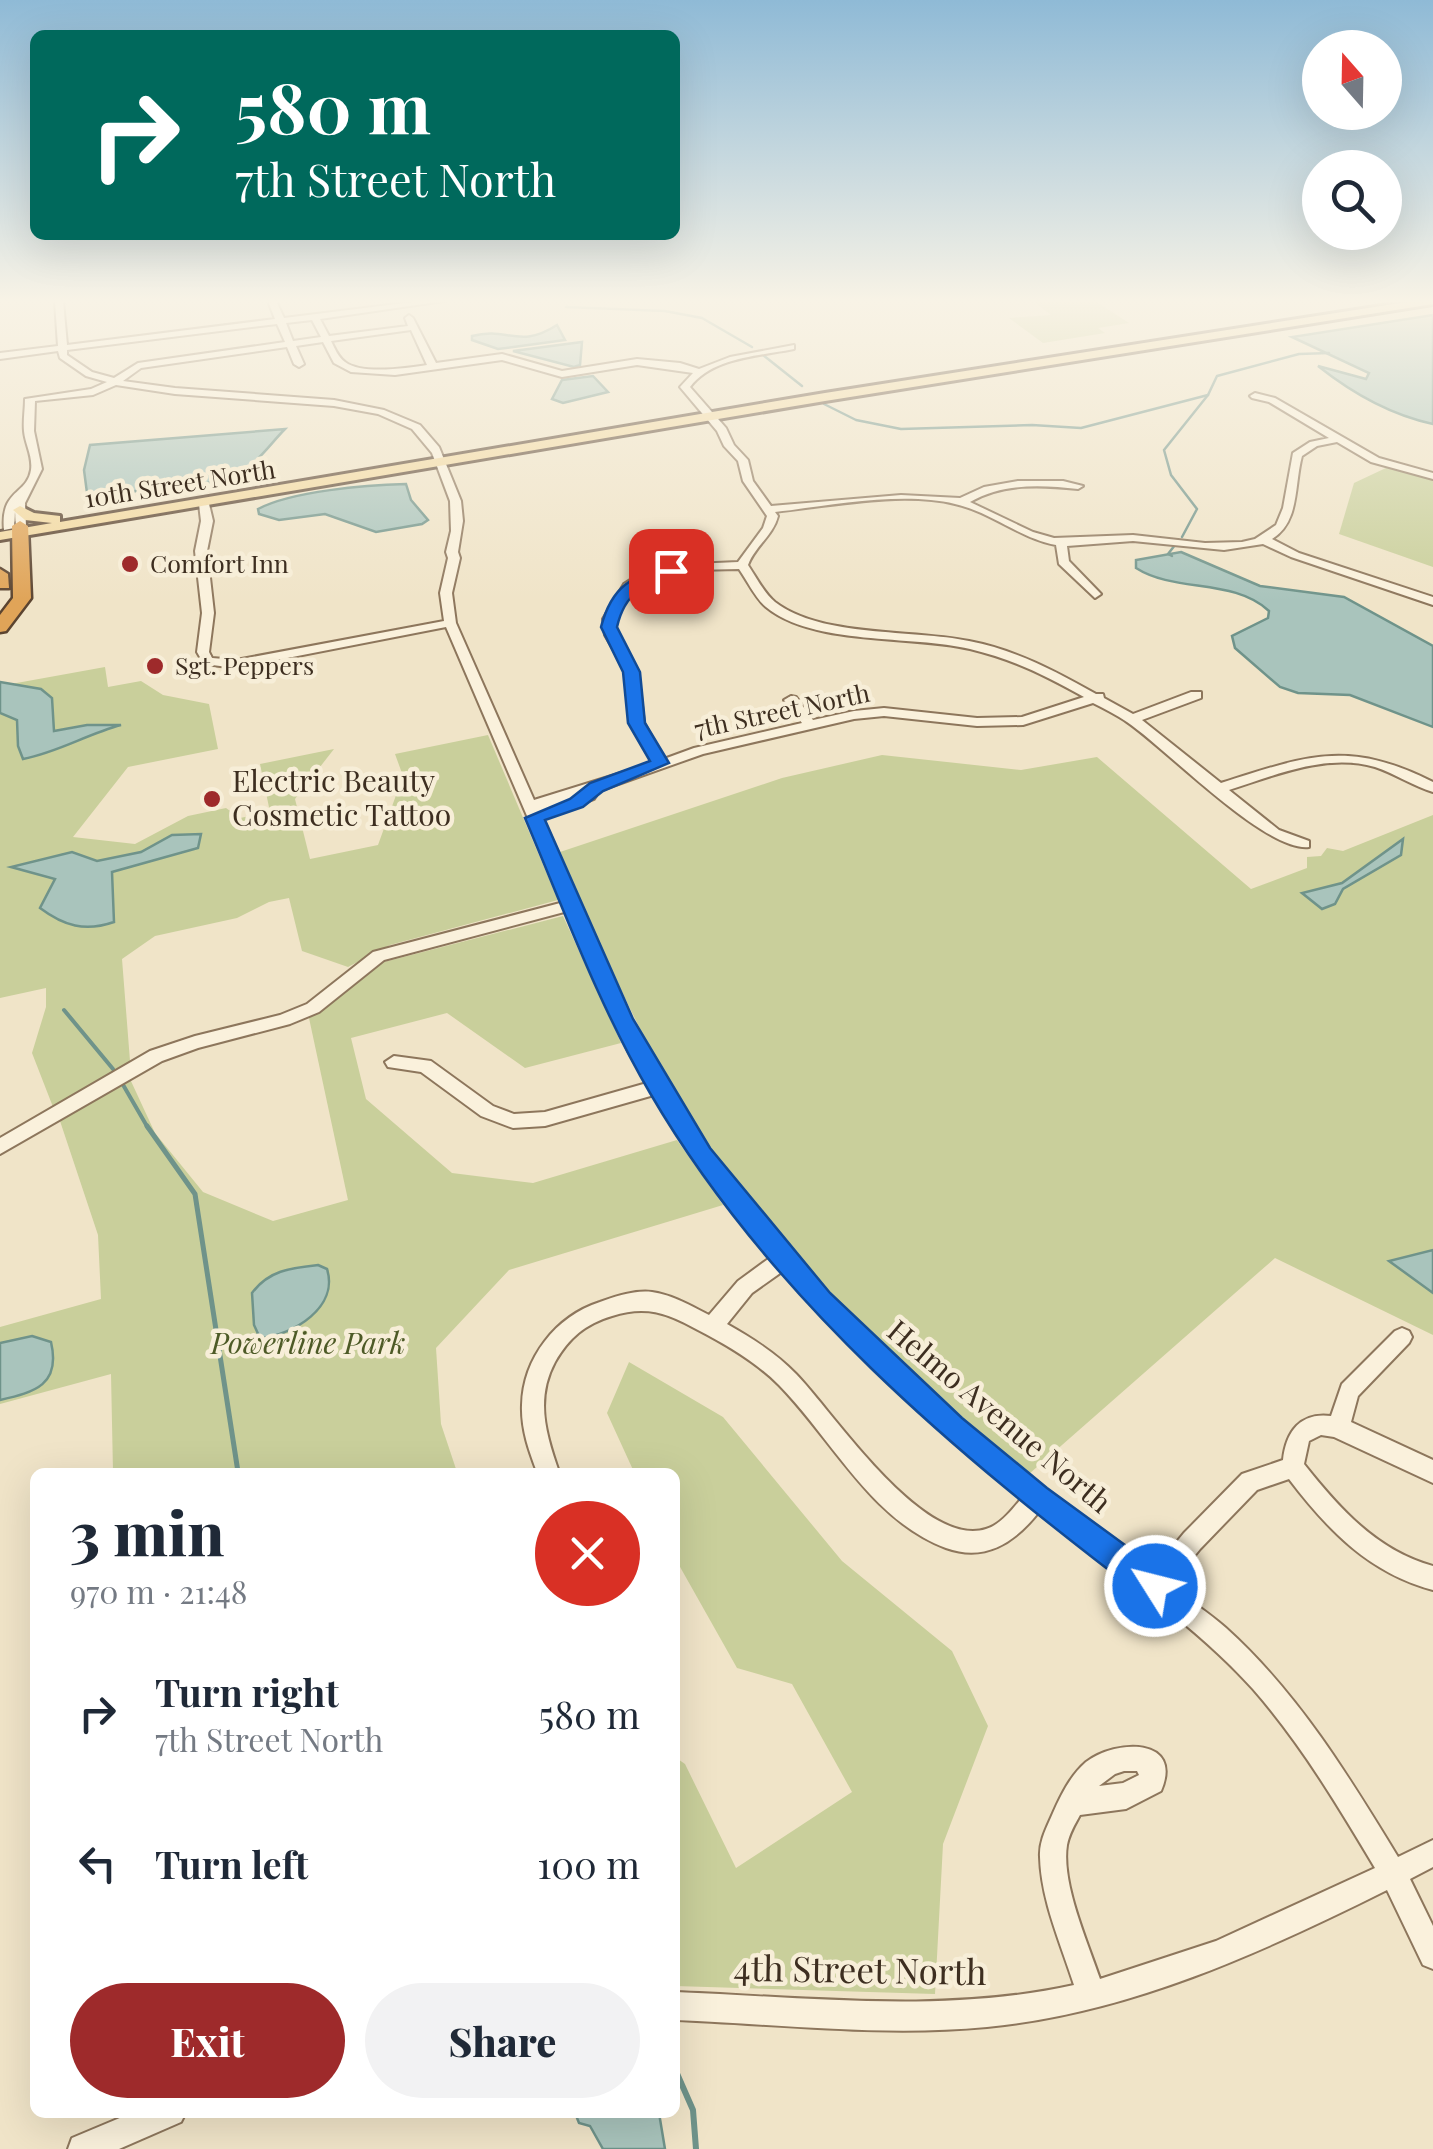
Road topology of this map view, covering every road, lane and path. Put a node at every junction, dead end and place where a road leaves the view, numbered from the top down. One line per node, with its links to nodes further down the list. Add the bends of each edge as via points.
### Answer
1 (30, 401): 11 (street, via 37,475)
2 (304, 401): 9 (street, Helmo Avenue North, via 372,409 415,426)
3 (697, 401): 7 (street)
4 (785, 401): 7 (main road, 10th Street North)
5 (789, 401): 7 (main road, 10th Street North)
6 (1274, 401): 8 (street)
7 (707, 414): 9 (main road, 10th Street North); 15 (street)
8 (1337, 439): 10 (street, via 1386,464); 17 (street, via 1297,454 1282,525)
9 (446, 459): 14 (main road, 10th Street North); 16 (main road, 10th Street North); 23 (street, Helmo Avenue North, via 465,492 469,520 446,593)
10 (1433, 476)
11 (28, 486): 16 (street); 16 (street, via 8,504)
12 (1078, 486): 13 (street, via 1001,486)
13 (961, 502): 15 (street, via 926,498); 18 (street)
14 (204, 504): 16 (main road, 10th Street North); 23 (street, via 208,661 227,665)
15 (770, 509): 19 (street, via 773,522)
16 (11, 528): 20 (highway, via 9,574); 24 (highway, via 22,598)
17 (1263, 540): 18 (street, via 1230,546 1147,538); 22 (street)
18 (1062, 543): 21 (street, via 1062,562)
19 (742, 565): 26 (street, via 785,616 856,633 1002,652); 30 (street, via 648,575 628,587 609,619 632,672 636,723)
20 (1, 583)
21 (1095, 594)
22 (1433, 601)
23 (450, 622): 33 (street, Helmo Avenue North)
24 (0, 627)
25 (1196, 695): 28 (street)
26 (1098, 697): 28 (street); 29 (street, 7th Street North, via 1022,721 884,712)
27 (791, 700): 29 (street)
28 (1132, 719): 31 (street)
29 (809, 724): 30 (street, 7th Street North)
30 (660, 763): 33 (street, 7th Street North, via 597,787 577,803)
31 (1218, 788): 32 (street, via 1338,756 1368,760); 34 (street, via 1274,833)
32 (1433, 788)
33 (532, 812): 35 (street, Helmo Avenue North)
34 (1304, 844)
35 (573, 906): 37 (street, Helmo Avenue North); 38 (street, via 378,956 313,1008 156,1056)
36 (394, 1062): 37 (street, via 425,1066 489,1112 513,1121 544,1119)
37 (658, 1087): 39 (street, Helmo Avenue North)
38 (0, 1147)
39 (783, 1260): 40 (street, via 745,1287); 46 (street, Helmo Avenue North, via 911,1392)
40 (712, 1327): 44 (street, via 646,1298 567,1326 532,1394 534,1431); 46 (street, via 774,1366 891,1499 942,1535 974,1543 994,1539)
41 (1402, 1337): 42 (street, via 1349,1391)
42 (1339, 1426): 43 (street, via 1299,1433); 45 (street)
43 (1293, 1467): 47 (street, via 1378,1556); 48 (street, via 1250,1482)
44 (547, 1468)
45 (1433, 1472)
46 (1036, 1498): 48 (street, Helmo Avenue North)
47 (1433, 1578)
48 (1155, 1586): 51 (street, Helmo Avenue North, via 1216,1635 1274,1695 1327,1764)
49 (1070, 1804): 53 (street, via 1052,1860)
50 (1433, 1852): 51 (street, 4th Street North)
51 (1392, 1872): 52 (street, Helmo Avenue North); 53 (street, 4th Street North, via 1251,1943)
52 (1433, 1954)
53 (1092, 1996): 54 (street, 4th Street North, via 986,2013 910,2016)
54 (680, 2006)
55 (157, 2118): 56 (street)
56 (83, 2149)

